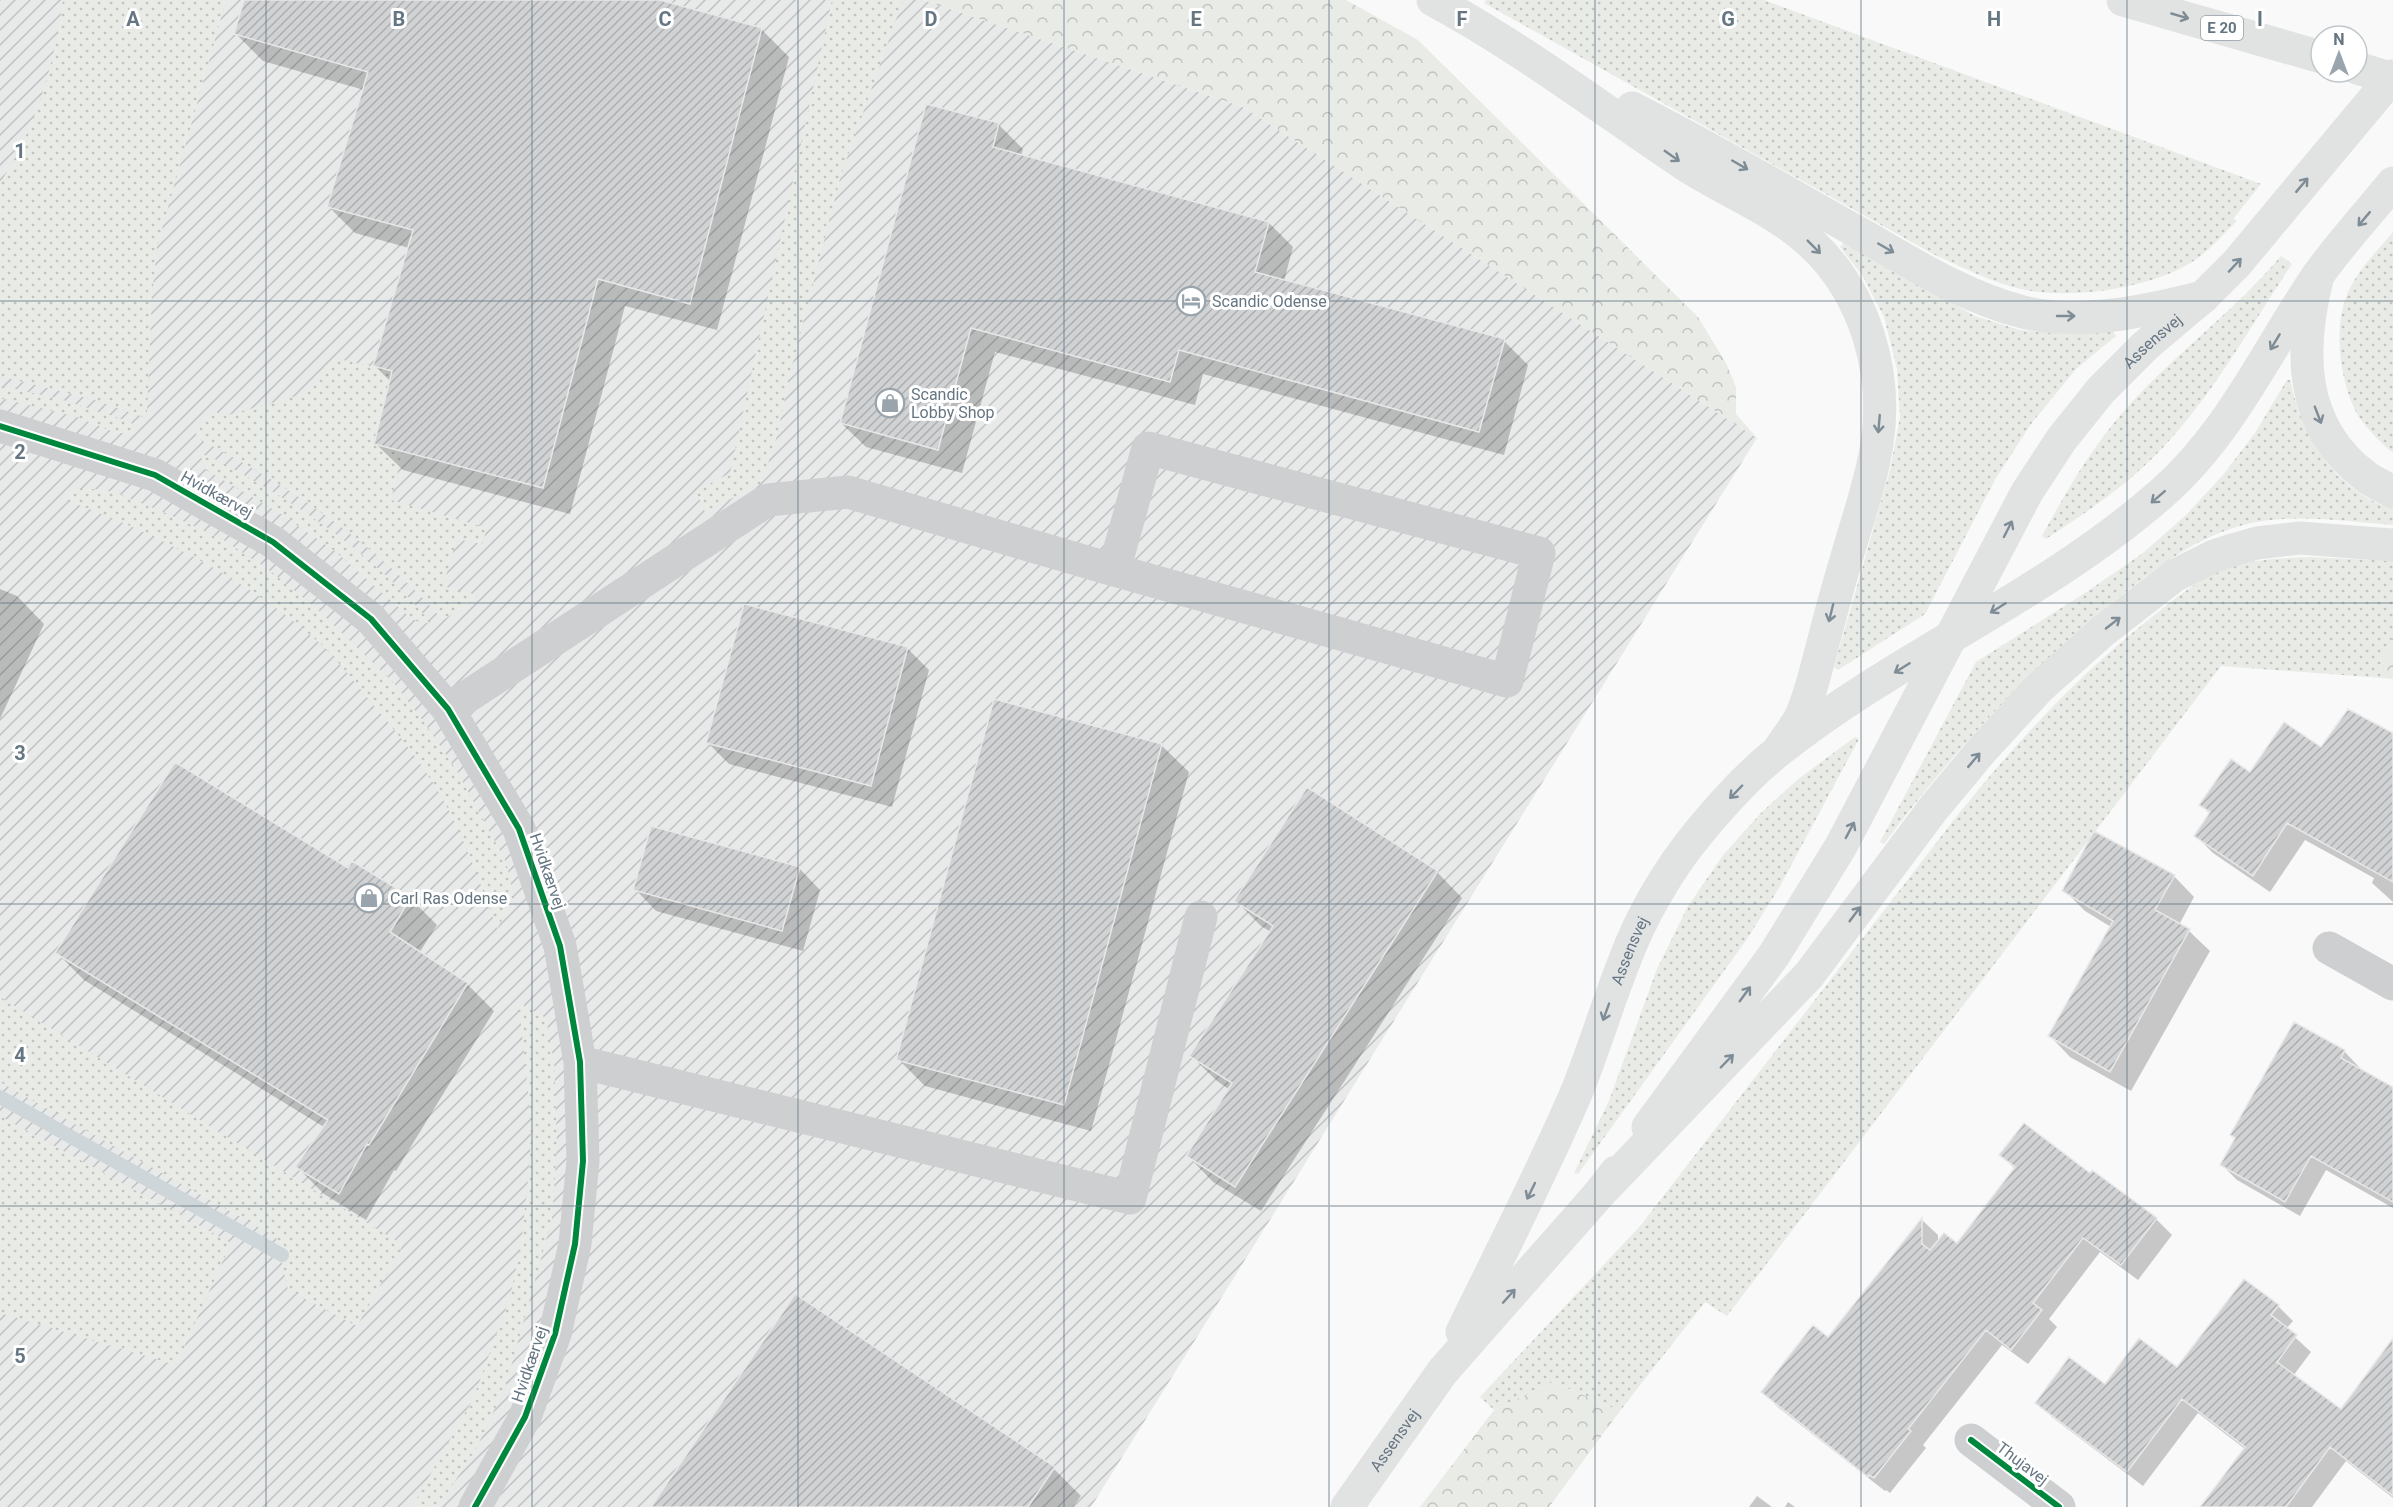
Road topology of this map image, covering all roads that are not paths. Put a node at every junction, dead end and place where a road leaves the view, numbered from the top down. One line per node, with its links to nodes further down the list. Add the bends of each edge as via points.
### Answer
1 (1433, 0): 3 (main road)
2 (2123, 0): 4 (main road, E 20, one-way to 4)
3 (1521, 51): 9 (main road, one-way to 9, via 1700,142 1937,278 1983,299 2024,312 2061,317 2157,309); 16 (main road, one-way to 16, via 1686,165 1810,242 1844,284 1867,329 1880,397 1873,467 1812,686 1800,718)
4 (2309, 54)
5 (2369, 71): 6 (main road)
6 (2393, 78): 9 (main road, Assensvej, one-way to 6, via 2237,263)
7 (2393, 183): 8 (main road, Assensvej, one-way to 8)
8 (2326, 265): 11 (main road, one-way to 11, via 2308,313 2309,391 2322,425 2342,453 2365,476); 14 (main road, Assensvej, one-way to 14, via 2227,420 2164,492 2082,556)
9 (2203, 297): 14 (main road, Assensvej, one-way to 9, via 2027,492 2061,440 2101,390)
10 (0, 426): 15 (street, Hvidkærvej, via 155,475 273,542 371,619)
11 (2393, 492)
12 (2393, 545): 21 (main road, one-way to 12, via 1809,975 1982,750 2039,688 2103,631 2174,576 2236,549 2300,538)
13 (1114, 570): 13 (street, via 1507,681 1539,553 1148,448); 15 (street, via 848,492 768,500)
14 (1952, 637): 16 (main road, Assensvej, one-way to 16, via 1830,713); 21 (main road, Assensvej, one-way to 14, via 1774,956 1808,903)
15 (448, 709): 20 (street, Hvidkærvej, via 519,829 560,946)
16 (1778, 751): 22 (main road, Assensvej, one-way to 22, via 1698,833 1659,891 1625,958 1577,1090)
17 (1201, 917): 20 (street, via 1130,1198)
18 (2329, 948): 19 (street)
19 (2393, 984)
20 (580, 1062): 24 (street, Hvidkærvej, via 583,1161 575,1244 555,1334 525,1417)
21 (1599, 1194): 22 (main road, Assensvej, one-way to 21)
22 (1443, 1371): 25 (main road, Assensvej)
23 (1971, 1440): 26 (street, Thujavej)
24 (475, 1507)
25 (1347, 1507)
26 (2059, 1507)

